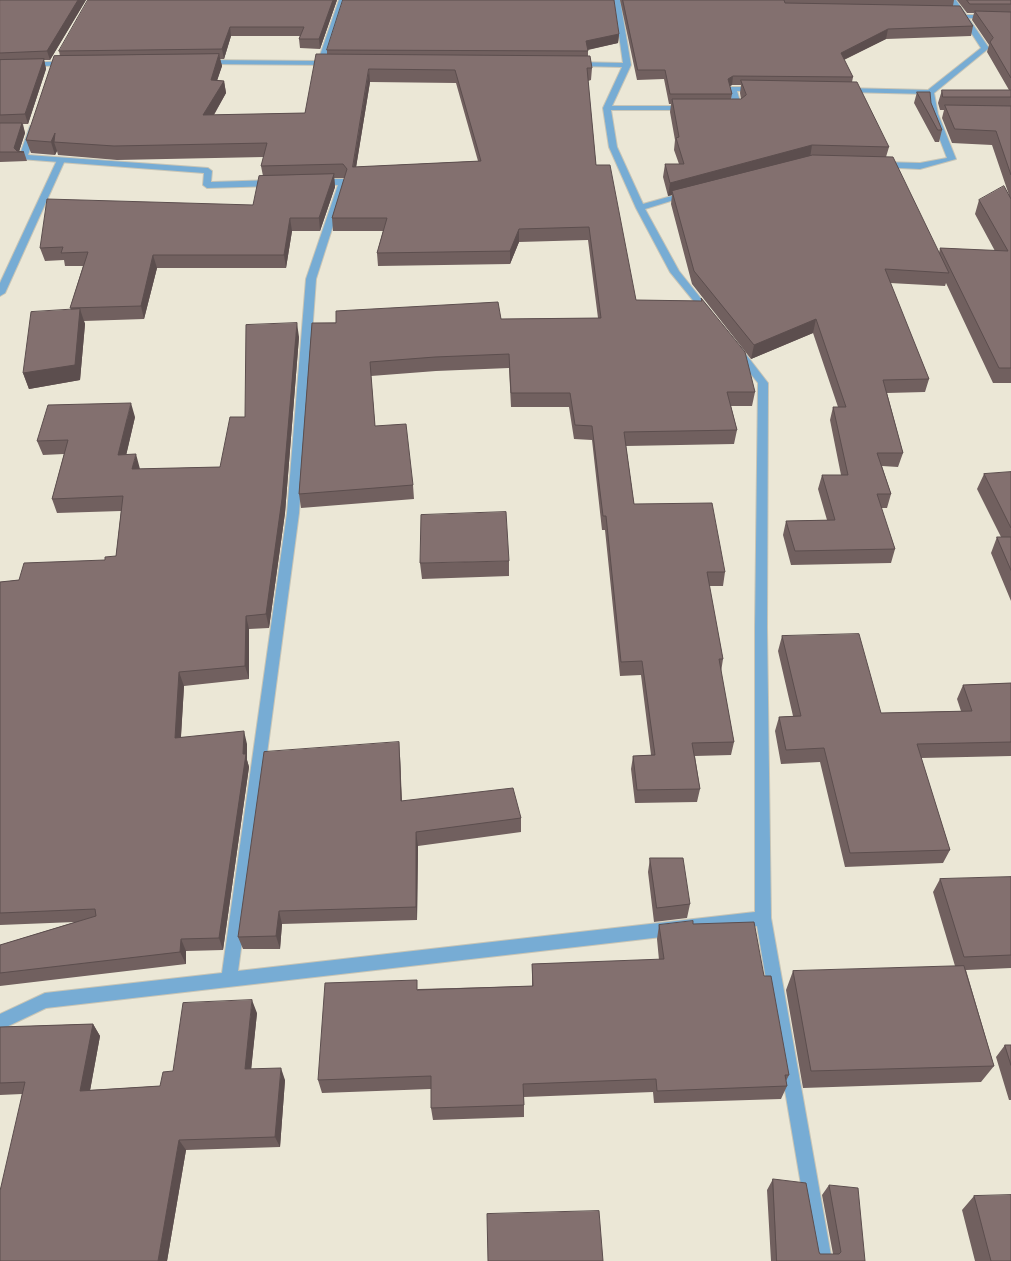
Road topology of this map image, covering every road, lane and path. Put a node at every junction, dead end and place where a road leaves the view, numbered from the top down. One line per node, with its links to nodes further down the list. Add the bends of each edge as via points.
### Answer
1 (342, 0): 8 (street)
2 (617, 0): 12 (street)
3 (953, 0): 5 (street)
4 (950, 10): 5 (street)
5 (962, 14): 6 (street); 16 (street, via 985,48)
6 (1011, 17)
7 (196, 62): 8 (street)
8 (321, 62): 10 (street)
9 (72, 63): 13 (street)
10 (340, 63)
11 (570, 64): 12 (street)
12 (628, 65): 17 (street)
13 (0, 66)
14 (762, 89): 19 (street, via 732,89 738,108)
15 (841, 90): 16 (street)
16 (930, 92): 20 (street)
17 (607, 108): 18 (street); 28 (street, via 613,146)
18 (692, 108)
19 (720, 108)
20 (934, 114): 21 (street); 24 (street, via 952,159 920,166)
21 (944, 114)
22 (31, 125): 23 (street, via 23,157)
23 (61, 160): 25 (street, via 208,171 207,185); 29 (street)
24 (874, 165)
25 (285, 183)
26 (304, 183): 33 (street, via 343,182 311,279 293,513)
27 (696, 193): 28 (street)
28 (640, 208): 30 (street, via 675,272)
29 (0, 293)
30 (716, 324)
31 (728, 338): 32 (street, via 763,383)
32 (763, 918): 33 (street); 35 (street)
33 (229, 979): 34 (street, via 45,1000)
34 (0, 1022)
35 (823, 1261)

